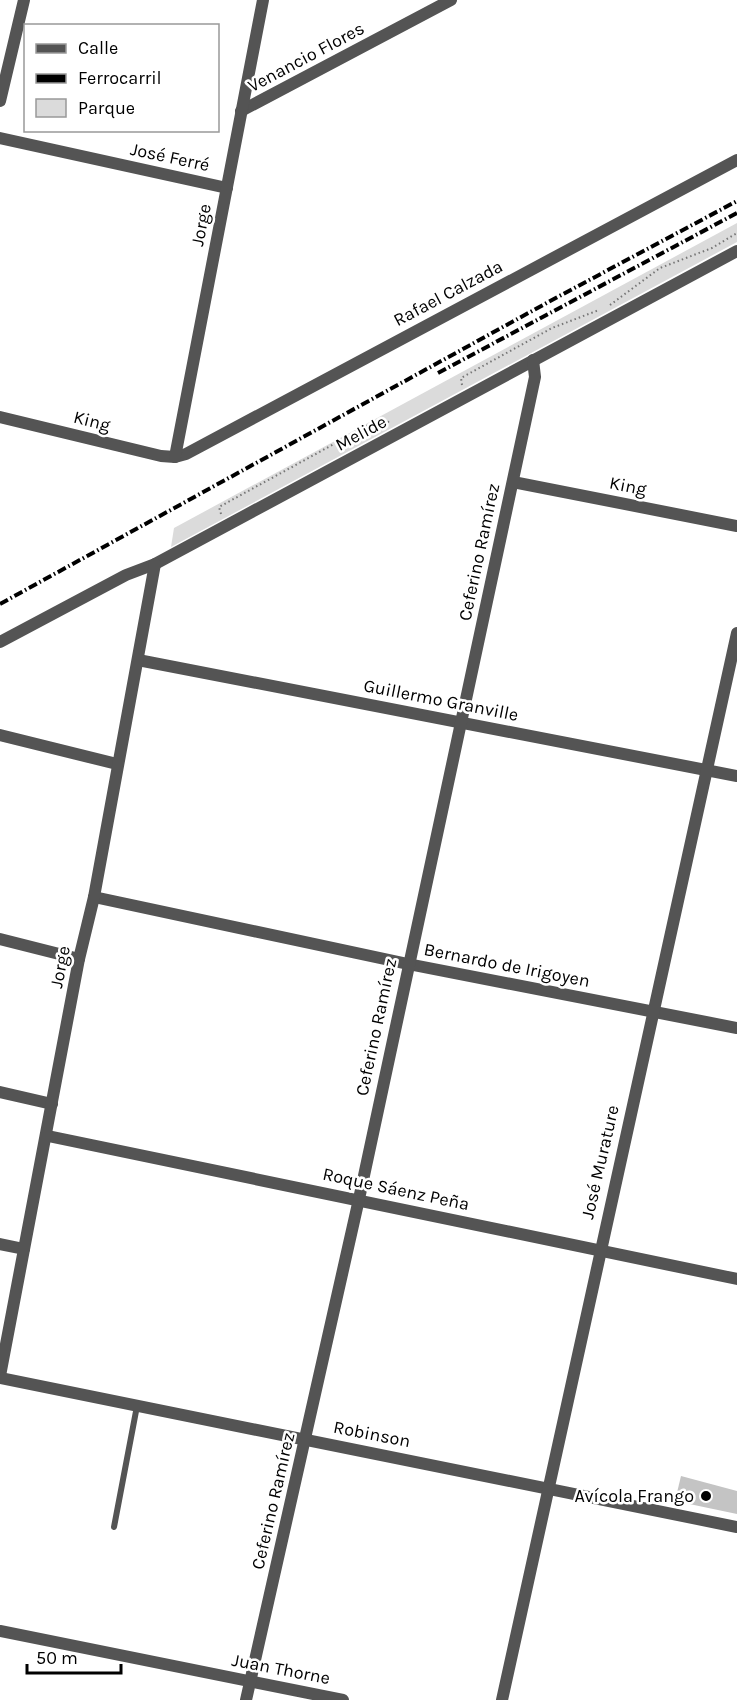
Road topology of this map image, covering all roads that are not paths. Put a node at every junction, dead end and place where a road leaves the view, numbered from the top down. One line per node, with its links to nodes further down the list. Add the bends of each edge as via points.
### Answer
1 (24, 0): 4 (street)
2 (263, 0): 5 (street, Jorge)
3 (451, 0): 5 (street, Venancio Flores)
4 (0, 101)
5 (242, 111): 8 (street, Jorge)
6 (0, 138): 8 (street, José Ferré)
7 (737, 160): 12 (street, Rafael Calzada)
8 (227, 188): 12 (street, Jorge)
9 (737, 251): 10 (street, Melide)
10 (533, 360): 13 (street, Ceferino Ramírez, via 535,377); 15 (street, Melide)
11 (0, 417): 12 (street, King)
12 (175, 457)
13 (513, 482): 14 (street, King); 19 (street, Ceferino Ramírez)
14 (737, 526)
15 (155, 564): 17 (street, Melide, via 126,575); 18 (street, Jorge)
16 (737, 633): 22 (street, José Murature)
17 (0, 642)
18 (138, 660): 19 (street, Guillermo Granville); 21 (street, Jorge)
19 (460, 722): 22 (street, Guillermo Granville); 27 (street, Ceferino Ramírez)
20 (0, 735): 21 (street)
21 (117, 764): 24 (street, Jorge)
22 (706, 770): 23 (street, Guillermo Granville); 28 (street, José Murature)
23 (737, 776)
24 (94, 897): 26 (street, Jorge); 27 (street, Bernardo de Irigoyen)
25 (0, 939): 26 (street)
26 (80, 959): 31 (street, Jorge)
27 (408, 964): 28 (street, Bernardo de Irigoyen); 33 (street, Ceferino Ramírez)
28 (652, 1013): 29 (street, Bernardo de Irigoyen); 36 (street, José Murature)
29 (737, 1028)
30 (0, 1092): 31 (street)
31 (52, 1104): 32 (street, Jorge)
32 (48, 1136): 33 (street, Roque Sáenz Peña); 35 (street, Jorge)
33 (359, 1199): 36 (street, Roque Sáenz Peña); 40 (street, Ceferino Ramírez)
34 (0, 1244): 35 (street)
35 (24, 1249): 38 (street, Jorge)
36 (599, 1251): 37 (street, Roque Sáenz Peña); 41 (street, José Murature)
37 (737, 1279)
38 (0, 1377): 39 (street, Robinson)
39 (138, 1406): 40 (street, Robinson); 42 (lane)
40 (306, 1440): 41 (street, Robinson); 45 (street, Ceferino Ramírez)
41 (549, 1487): 43 (street, Robinson); 48 (street, José Murature)
42 (114, 1527)
43 (737, 1527)
44 (0, 1631): 45 (street, Juan Thorne)
45 (250, 1682): 46 (street, Ceferino Ramírez); 47 (street, Juan Thorne)
46 (246, 1700)
47 (343, 1700)
48 (502, 1700)

